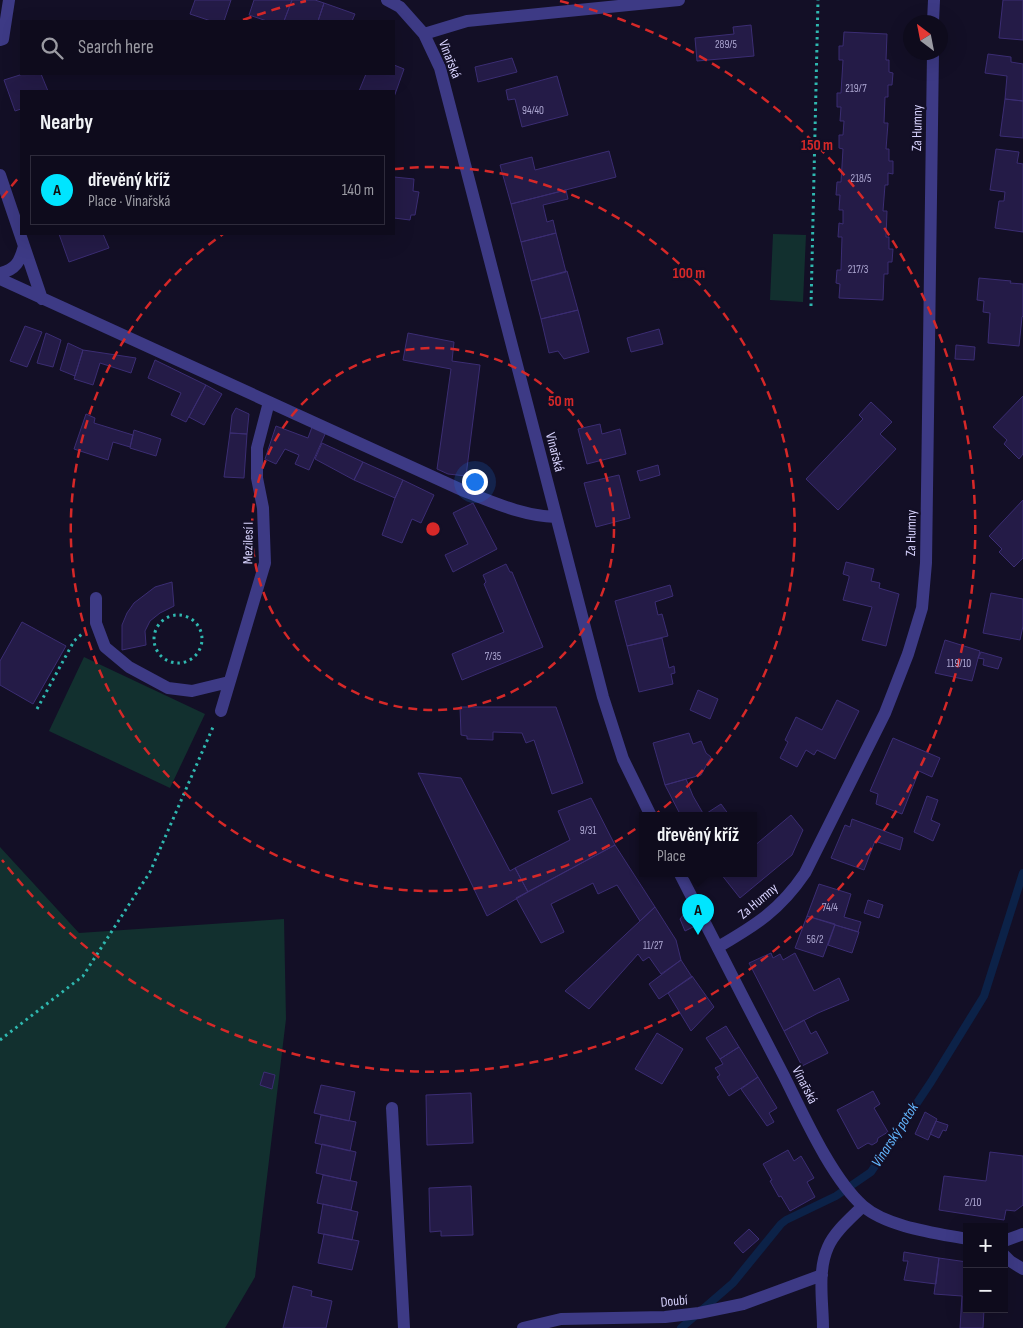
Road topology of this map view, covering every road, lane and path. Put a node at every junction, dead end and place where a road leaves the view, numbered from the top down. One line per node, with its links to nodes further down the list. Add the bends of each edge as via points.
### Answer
1 (9, 0): 8 (street, via 3,39)
2 (387, 0): 7 (street, Vinařská, via 400,7)
3 (679, 0): 7 (street, via 467,21)
4 (818, 0): 17 (path)
5 (934, 0): 6 (street)
6 (933, 15)
7 (424, 34): 19 (street, Vinařská, via 440,68)
8 (0, 40)
9 (933, 60): 28 (street, Za Humny, via 926,563 922,608 885,713 805,872 765,918)
10 (0, 175): 11 (street)
11 (20, 234)
12 (20, 235): 13 (street)
13 (24, 246): 14 (street, via 16,267); 16 (street)
14 (0, 273)
15 (0, 279): 16 (street)
16 (42, 299): 18 (street)
17 (811, 306)
18 (270, 402): 19 (street, via 504,508 533,516); 23 (street, Mezilesí I, via 257,448 265,563)
19 (556, 517): 26 (street, Vinařská, via 613,731)
20 (96, 598): 21 (street)
21 (96, 623): 23 (street, via 105,647 129,667 168,688 192,691); 24 (path, via 74,641)
22 (190, 660): 22 (path, via 174,663 166,660 155,648 158,626 170,616 185,615 198,623 202,631 202,648)
23 (230, 682): 25 (street, Mezilesí I)
24 (37, 709)
25 (221, 710): 29 (path, via 150,872 83,976)
26 (649, 812)
27 (682, 877): 28 (street, Vinařská)
28 (718, 947): 31 (street, Vinařská, via 822,1149)
29 (0, 1040)
30 (392, 1108): 38 (street)
31 (863, 1206): 33 (street, Vinařská, via 894,1222); 37 (street, via 828,1247)
32 (1023, 1234): 34 (street)
33 (963, 1238)
34 (1008, 1240)
35 (1008, 1259): 36 (street)
36 (1023, 1269)
37 (822, 1275): 39 (street, Doubí, via 743,1304 699,1313 665,1317 561,1318); 40 (street)
38 (404, 1328)
39 (523, 1328)
40 (823, 1328)

